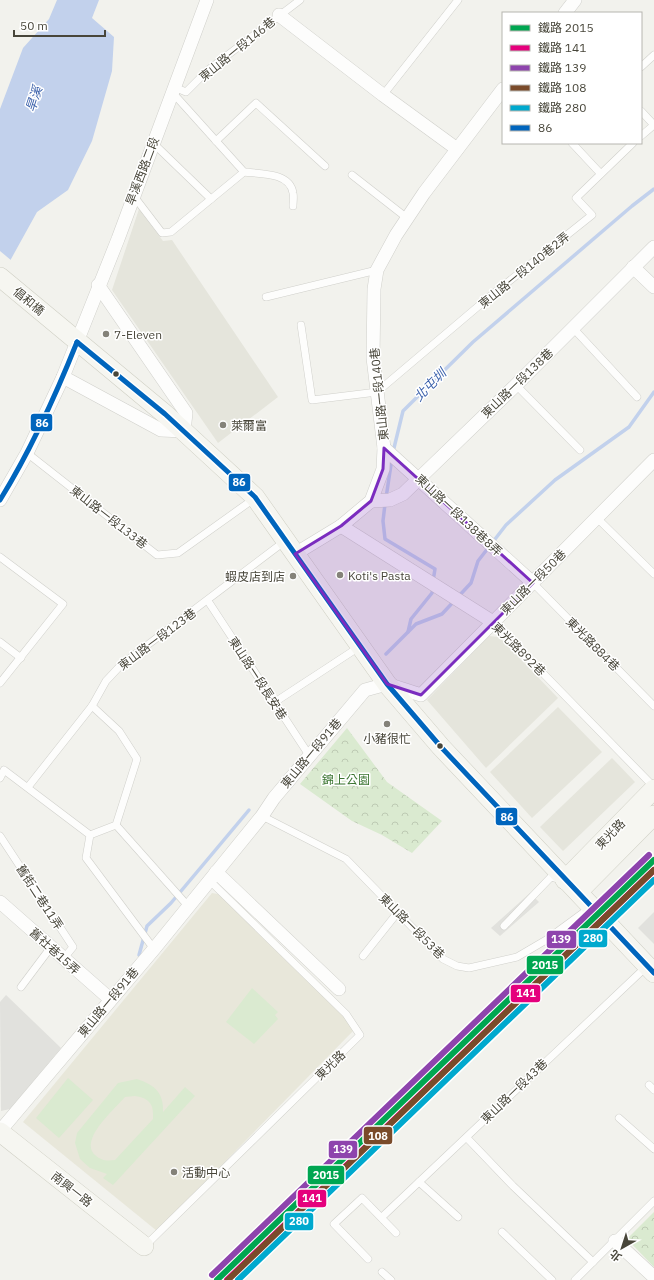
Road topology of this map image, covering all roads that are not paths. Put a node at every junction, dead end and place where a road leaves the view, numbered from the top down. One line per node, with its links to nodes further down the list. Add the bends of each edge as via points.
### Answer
1 (207, 0): 9 (street, 旱溪西路二段)
2 (300, 0): 6 (lane, 東山路一段146巷)
3 (458, 0): 11 (lane)
4 (575, 0): 5 (street)
5 (566, 12)
6 (279, 15): 9 (lane, 東山路一段146巷, via 208,70 186,92); 11 (street)
7 (654, 55): 8 (lane)
8 (642, 66)
9 (173, 89): 15 (lane); 16 (street, 旱溪西路二段)
10 (502, 91): 19 (street, 東山路一段140巷)
11 (383, 95): 19 (street)
12 (642, 112): 13 (lane)
13 (654, 125): 14 (lane)
14 (642, 135)
15 (216, 141): 20 (lane, via 256,103); 21 (lane)
16 (153, 143): 24 (street, 旱溪西路二段); 25 (lane)
17 (573, 144): 22 (lane)
18 (632, 144): 22 (lane, 東山路一段140巷2弄)
19 (457, 149): 27 (street, 東山路一段140巷)
20 (325, 166)
21 (244, 172): 25 (lane); 26 (lane, via 285,179 294,192)
22 (600, 173): 40 (lane, 東山路一段140巷2弄, via 576,198 592,215 488,298)
23 (352, 175): 27 (lane)
24 (133, 195): 25 (lane, via 162,233 171,232); 32 (street, 旱溪西路二段)
25 (211, 199)
26 (293, 206)
27 (407, 218): 30 (street, 東山路一段140巷)
28 (654, 247): 29 (street, 東山路一段138巷)
29 (633, 267): 33 (street); 36 (street, 東山路一段138巷)
30 (377, 270): 34 (lane); 40 (street, 東山路一段140巷, via 374,289 373,358)
31 (0, 277): 37 (main road, 倡和橋)
32 (98, 285): 37 (street, 旱溪西路二段); 42 (street, via 186,413)
33 (654, 287)
34 (266, 297)
35 (301, 325): 40 (lane, via 312,400)
36 (573, 328): 39 (street, 東山路一段138巷); 41 (lane)
37 (77, 342): 38 (street, 旱溪西路二段); 42 (main road, 倡和橋)
38 (63, 377): 42 (street, via 161,430); 45 (street, 旱溪西路二段)
39 (516, 385): 44 (lane); 47 (street, 東山路一段138巷)
40 (377, 392): 43 (street, 東山路一段140巷)
41 (637, 397)
42 (184, 431): 48 (main road, 倡和橋)
43 (384, 448): 47 (street, 東山路一段138巷8弄); 50 (street, 東山路一段140巷, via 383,469)
44 (580, 450)
45 (27, 453): 48 (lane, 東山路一段133巷, via 157,555 178,553); 49 (street, 旱溪西路二段)
46 (651, 468): 51 (street, 東山路一段50巷)
47 (420, 478): 50 (street, 東山路一段138巷, via 403,494 390,500); 56 (street, 東山路一段138巷8弄)
48 (255, 497): 53 (main road, 倡和橋)
49 (0, 500)
50 (371, 501): 52 (street, 東山路一段140巷)
51 (597, 518): 55 (lane); 56 (street, 東山路一段50巷)
52 (341, 526): 53 (street, 東山路一段140巷); 58 (street, 東光路892巷)
53 (291, 547): 57 (lane, 東山路一段123巷); 60 (main road, 倡和橋)
54 (0, 557): 61 (lane, via 63,604)
55 (654, 574)
56 (533, 583): 58 (street, 東山路一段50巷); 66 (lane, 東光路884巷)
57 (208, 601): 64 (lane, 東山路一段長安巷); 65 (lane, 東山路一段123巷, via 121,665 106,681)
58 (493, 622): 63 (street, 東山路一段50巷, via 421,695); 70 (lane, 東光路892巷)
59 (0, 642): 61 (lane)
60 (359, 646): 63 (main road, 倡和橋); 64 (lane)
61 (21, 658): 62 (lane)
62 (0, 683)
63 (387, 684): 67 (street, 東山路一段91巷, via 365,690); 77 (main road, 倡和橋, via 441,747)
64 (275, 702): 67 (lane, 東山路一段長安巷)
65 (92, 706): 69 (lane, 東山路一段123巷); 73 (lane, via 119,731 138,759)
66 (654, 706)
67 (309, 755): 72 (street, 東山路一段91巷)
68 (0, 778): 69 (lane, via 4,770)
69 (28, 787): 74 (lane)
70 (654, 788): 77 (main road, 東光路)
71 (654, 815): 77 (main road, 東光路)
72 (262, 816): 76 (street, 東山路一段91巷); 81 (lane, 東山路一段53巷, via 346,859)
73 (116, 826): 74 (lane); 79 (lane)
74 (90, 835): 84 (lane, via 86,858)
75 (0, 836): 86 (lane, 舊街二巷11弄, via 73,947)
76 (212, 876): 79 (street, 東山路一段91巷); 89 (street); 102 (lane, 東光路, via 346,1014 360,1035)
77 (572, 886): 80 (main road, 倡和橋); 82 (lane, via 551,877)
78 (0, 902): 83 (street, 舊社巷15弄)
79 (188, 906): 84 (street, 東山路一段91巷)
80 (592, 907): 81 (lane, 東山路一段53巷, via 517,957 469,968 457,966 444,959); 87 (main road, 倡和橋)
81 (398, 912): 85 (lane)
82 (504, 926)
83 (51, 947): 86 (street, 舊社巷15弄); 88 (lane)
84 (154, 949): 90 (street, 東山路一段91巷)
85 (363, 956)
86 (64, 958): 90 (street, 舊社巷15弄)
87 (651, 969): 93 (lane, 東山路一段43巷, via 529,1076)
88 (21, 987)
89 (339, 989)
90 (110, 1000): 92 (street, 東山路一段91巷)
91 (619, 1118): 94 (lane)
92 (0, 1132): 102 (main road, 南興一路)
93 (467, 1138): 95 (lane, 東山路一段43巷); 104 (lane)
94 (654, 1149)
95 (419, 1182): 97 (lane, 東山路一段43巷); 98 (lane)
96 (654, 1201): 101 (lane)
97 (382, 1217): 100 (lane); 103 (lane, via 362,1198 334,1224)
98 (458, 1217)
99 (502, 1232): 108 (lane)
100 (396, 1234)
101 (615, 1241): 104 (lane); 106 (street)
102 (144, 1246)
103 (368, 1259)
104 (593, 1262): 109 (lane)
105 (382, 1272): 107 (lane)
106 (654, 1277)
107 (391, 1280)
108 (552, 1280)
109 (575, 1280)

